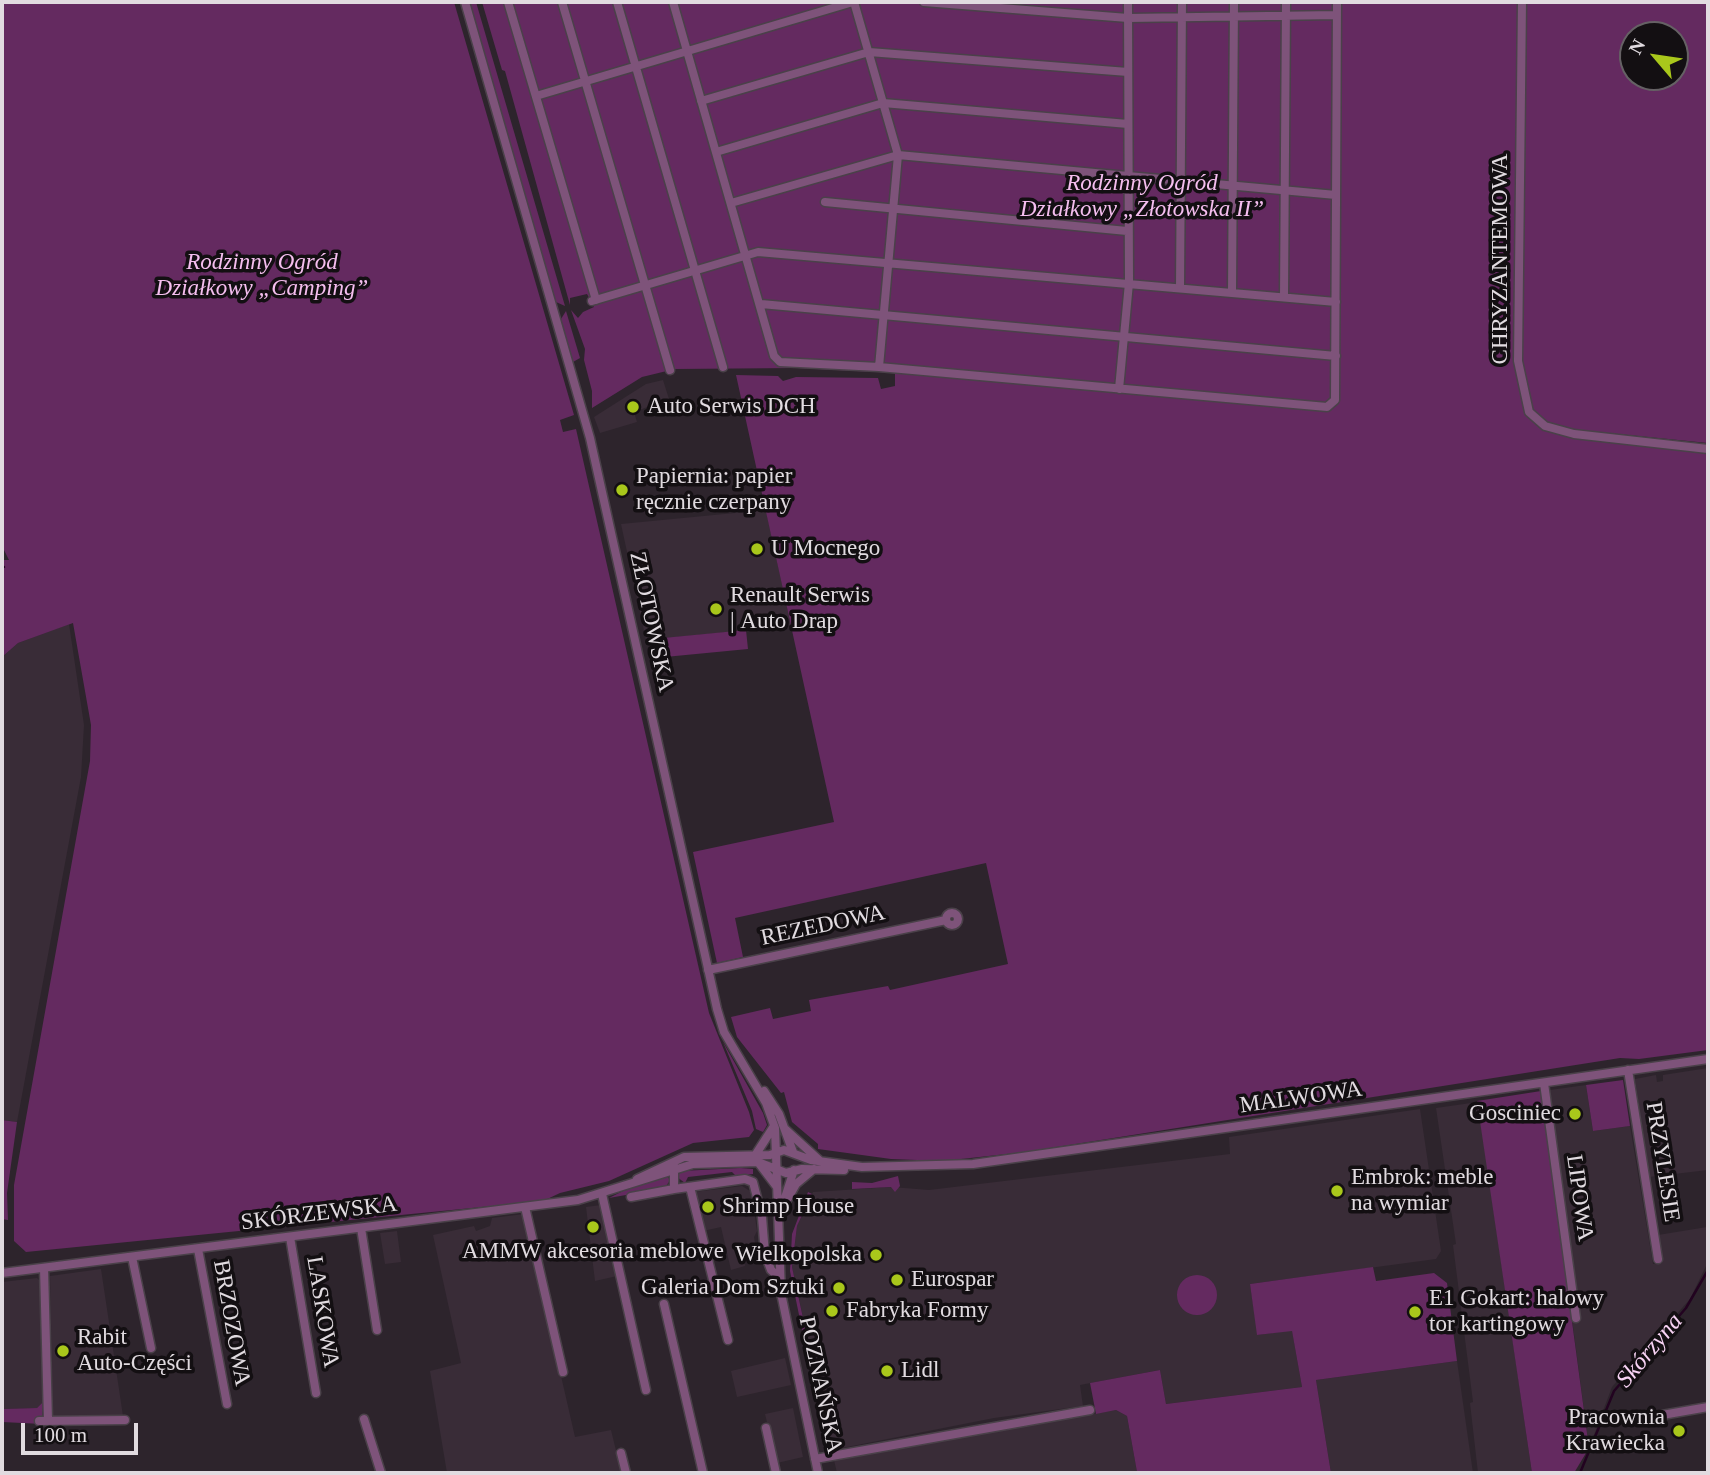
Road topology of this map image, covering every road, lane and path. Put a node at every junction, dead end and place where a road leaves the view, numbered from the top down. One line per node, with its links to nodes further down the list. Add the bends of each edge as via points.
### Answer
1 (465, 2): 58 (street, ZŁOTOWSKA, via 587,425)
2 (508, 2): 24 (street)
3 (562, 2): 23 (street)
4 (617, 2): 21 (street)
5 (675, 2): 19 (street)
6 (854, 2): 19 (street); 20 (street)
7 (924, 2): 17 (street)
8 (1128, 2): 17 (street)
9 (1182, 2): 18 (street)
10 (1234, 2): 15 (street)
11 (1286, 2): 16 (street)
12 (1337, 2): 14 (street)
13 (1522, 2): 56 (street, CHRYZANTEMOWA, via 1518,361 1529,412 1545,426 1574,434)
14 (1337, 15): 16 (street); 34 (street)
15 (1234, 17): 16 (street); 18 (street); 32 (street)
16 (1286, 17): 33 (street)
17 (1128, 18): 18 (street); 22 (street)
18 (1182, 18): 31 (street)
19 (687, 51): 21 (street); 25 (street)
20 (869, 52): 22 (street); 25 (street); 26 (street)
21 (635, 66): 23 (street); 41 (street)
22 (1128, 72): 27 (street)
23 (586, 81): 24 (street); 43 (street)
24 (536, 96): 43 (street, via 594,301)
25 (701, 101): 28 (street)
26 (883, 103): 27 (street); 28 (street); 29 (street)
27 (1128, 124): 30 (street)
28 (716, 152): 36 (street)
29 (898, 155): 30 (street); 36 (street); 37 (street)
30 (1129, 177): 31 (street); 38 (street)
31 (1182, 183): 32 (street); 44 (street)
32 (1232, 187): 33 (street); 45 (street)
33 (1284, 191): 34 (street); 46 (street)
34 (1336, 195): 47 (street)
35 (825, 202): 37 (street)
36 (731, 204): 39 (street)
37 (895, 209): 38 (street); 40 (street)
38 (1127, 231): 42 (street)
39 (746, 256): 40 (street, via 758,252); 41 (street); 48 (street)
40 (890, 262): 42 (street); 49 (street)
41 (695, 271): 43 (street); 52 (street)
42 (1129, 283): 44 (street); 50 (street)
43 (643, 286): 54 (street)
44 (1180, 288): 45 (street)
45 (1231, 292): 46 (street)
46 (1284, 297): 47 (street)
47 (1336, 302): 51 (street)
48 (761, 304): 49 (street); 53 (street, via 774,356 780,362)
49 (885, 315): 50 (street); 53 (street)
50 (1124, 337): 51 (street); 55 (street)
51 (1336, 356): 55 (street, via 1335,400 1327,407)
52 (723, 367)
53 (879, 367): 55 (street)
54 (670, 370)
55 (1119, 389)
56 (1708, 449)
57 (946, 920): 58 (street, REZEDOWA)
58 (708, 970): 62 (street, ZŁOTOWSKA, via 719,1019 734,1049 772,1102)
59 (1708, 1059): 60 (street, MALWOWA)
60 (1629, 1070): 61 (street, MALWOWA); 83 (street, PRZYLESIE)
61 (1544, 1083): 70 (street, MALWOWA, via 1010,1159); 88 (street, LIPOWA)
62 (778, 1127): 63 (street, ZŁOTOWSKA); 64 (street, ZŁOTOWSKA); 65 (street); 66 (street)
63 (777, 1154): 64 (street, via 787,1150); 65 (street, SKÓRZEWSKA); 68 (street)
64 (794, 1154): 66 (street, MALWOWA); 71 (street)
65 (757, 1158): 67 (street, SKÓRZEWSKA); 68 (street, SKÓRZEWSKA); 72 (street)
66 (822, 1162): 70 (street, MALWOWA)
67 (674, 1164): 74 (street); 75 (street, SKÓRZEWSKA)
68 (777, 1169): 71 (street); 72 (street, POZNAŃSKA)
69 (814, 1169): 70 (street, MALWOWA); 71 (street, MALWOWA); 78 (street, via 793,1188)
70 (899, 1169)
71 (793, 1171): 78 (street)
72 (777, 1183): 78 (street, POZNAŃSKA)
73 (690, 1186): 74 (street); 86 (street, via 752,1182 762,1217 765,1254); 90 (street)
74 (674, 1189): 76 (street)
75 (602, 1194): 77 (street, SKÓRZEWSKA); 93 (street)
76 (631, 1196)
77 (526, 1207): 79 (street, SKÓRZEWSKA); 92 (street)
78 (779, 1218): 86 (street, POZNAŃSKA)
79 (361, 1228): 80 (street, SKÓRZEWSKA); 89 (street)
80 (290, 1237): 81 (street, SKÓRZEWSKA); 94 (street, LASKOWA)
81 (198, 1249): 82 (street, SKÓRZEWSKA); 95 (street, BRZOZOWA)
82 (132, 1257): 84 (street, SKÓRZEWSKA); 91 (street)
83 (1658, 1259)
84 (44, 1268): 85 (street, SKÓRZEWSKA); 100 (street, via 44,1420)
85 (2, 1273)
86 (780, 1278): 103 (street, POZNAŃSKA)
87 (664, 1304): 106 (street)
88 (1576, 1318)
89 (377, 1330)
90 (728, 1340)
91 (151, 1348)
92 (563, 1372)
93 (646, 1390)
94 (316, 1393)
95 (226, 1404)
96 (1708, 1408): 98 (street, via 1645,1418)
97 (1090, 1410): 103 (street)
98 (1638, 1415)
99 (364, 1419): 104 (street)
100 (125, 1420)
101 (766, 1428): 107 (street)
102 (621, 1453): 105 (street)
103 (815, 1459): 108 (street, POZNAŃSKA)
104 (381, 1473)
105 (626, 1473)
106 (703, 1473)
107 (776, 1473)
108 (818, 1473)

